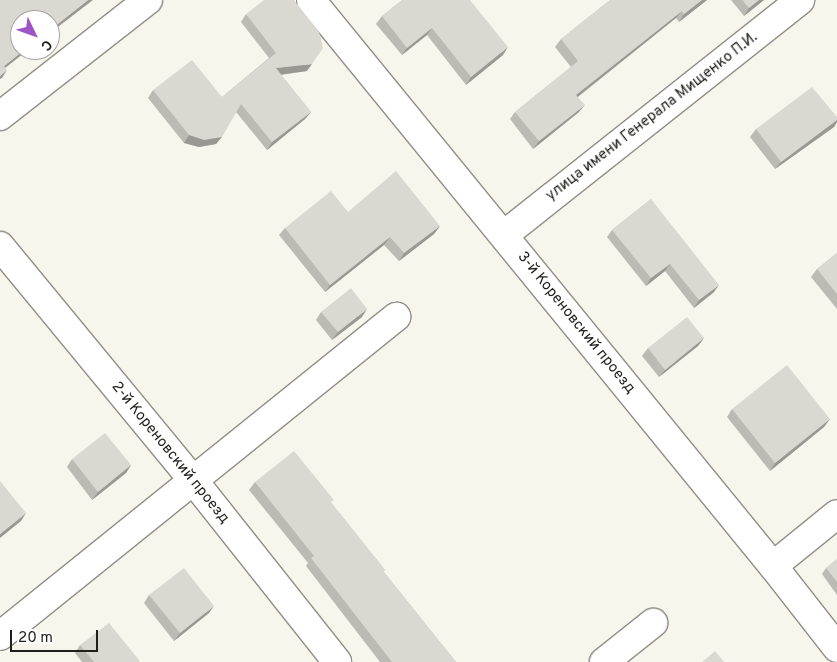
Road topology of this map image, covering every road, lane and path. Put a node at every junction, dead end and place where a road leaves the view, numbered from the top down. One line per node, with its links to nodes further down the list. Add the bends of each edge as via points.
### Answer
1 (148, 0): 4 (street)
2 (312, 0): 5 (street, 3-й Кореновский проезд)
3 (800, 0): 5 (street, улица имени Генерала Мищенко П.И.)
4 (0, 116)
5 (504, 234): 10 (street, 3-й Кореновский проезд)
6 (0, 246): 8 (street, 2-й Кореновский проезд)
7 (396, 317): 8 (street)
8 (193, 480): 12 (street); 14 (street, 2-й Кореновский проезд)
9 (837, 514): 10 (street)
10 (774, 566): 13 (street, 3-й Кореновский проезд)
11 (653, 623): 15 (street)
12 (0, 636)
13 (837, 648)
14 (337, 662)
15 (604, 662)

